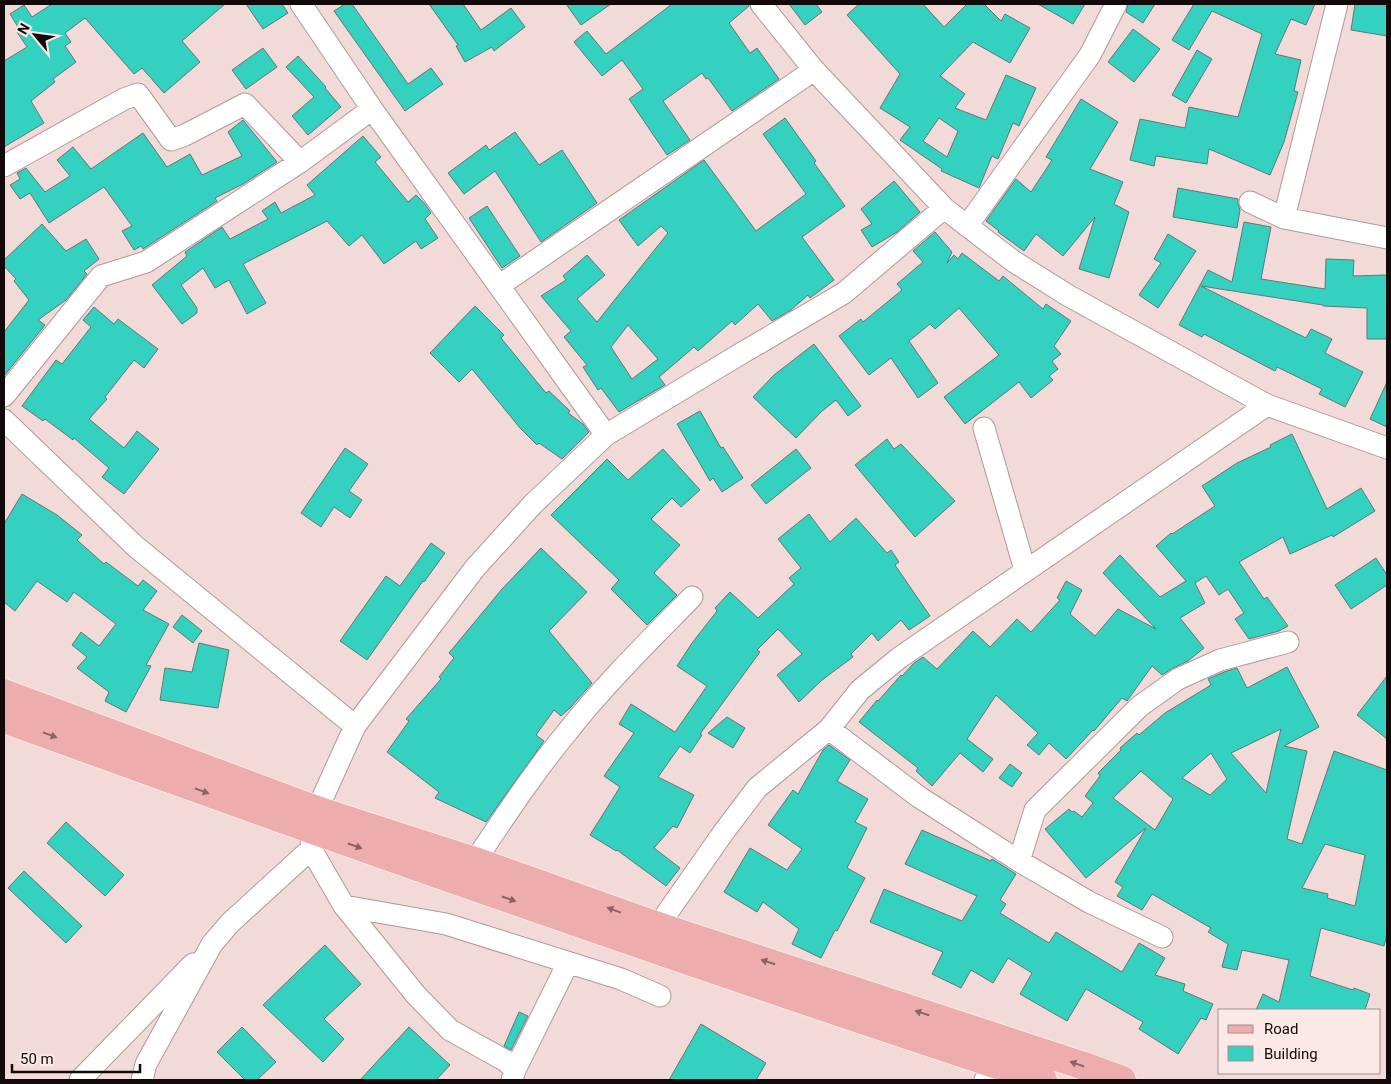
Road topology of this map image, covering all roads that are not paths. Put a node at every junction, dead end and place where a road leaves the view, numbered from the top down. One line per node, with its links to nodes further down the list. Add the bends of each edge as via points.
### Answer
1 (301, 4): 6 (street)
2 (761, 4): 5 (street)
3 (1116, 4): 12 (street, via 1090,55)
4 (1337, 4): 11 (street)
5 (814, 70): 10 (street); 14 (street)
6 (372, 109): 7 (street); 14 (street)
7 (300, 162): 8 (street, via 245,104 171,140 138,94); 15 (street, via 146,262 101,276)
8 (4, 166)
9 (1250, 202): 11 (street)
10 (944, 208): 12 (street); 19 (street, via 844,294)
11 (1284, 218): 13 (street)
12 (967, 226): 16 (street, via 1013,261 1069,296)
13 (1387, 238)
14 (500, 285): 19 (street)
15 (4, 396)
16 (1268, 406): 20 (street); 21 (street)
17 (4, 420): 26 (street, via 135,546)
18 (984, 428): 21 (street)
19 (606, 435): 26 (street, via 533,504 475,568)
20 (1387, 448)
21 (1025, 570): 27 (street, via 899,658 860,690)
22 (692, 597): 29 (street, via 569,729 527,783)
23 (1288, 642): 30 (street, via 1220,660 1178,679 1140,706 1034,810)
24 (4, 693): 28 (main road)
25 (4, 719): 28 (main road, one-way to 28)
26 (355, 726): 28 (street)
27 (829, 729): 30 (street, via 919,797); 32 (street, via 757,788)
28 (313, 830): 29 (main road); 31 (street); 34 (street); 37 (main road, one-way to 37, via 875,1025)
29 (475, 861): 32 (main road, one-way to 29)
30 (1019, 861): 33 (street, via 1089,902)
31 (344, 906): 35 (street, via 446,924); 38 (street, via 450,1030 506,1061)
32 (658, 926): 42 (main road, one-way to 32)
33 (1162, 937)
34 (212, 944): 39 (street); 40 (street, via 146,1064)
35 (568, 963): 36 (street, via 621,978); 38 (street)
36 (660, 996)
37 (990, 1073): 41 (main road)
38 (513, 1075)
39 (80, 1080)
40 (142, 1080)
41 (1043, 1080)
42 (1122, 1080)

